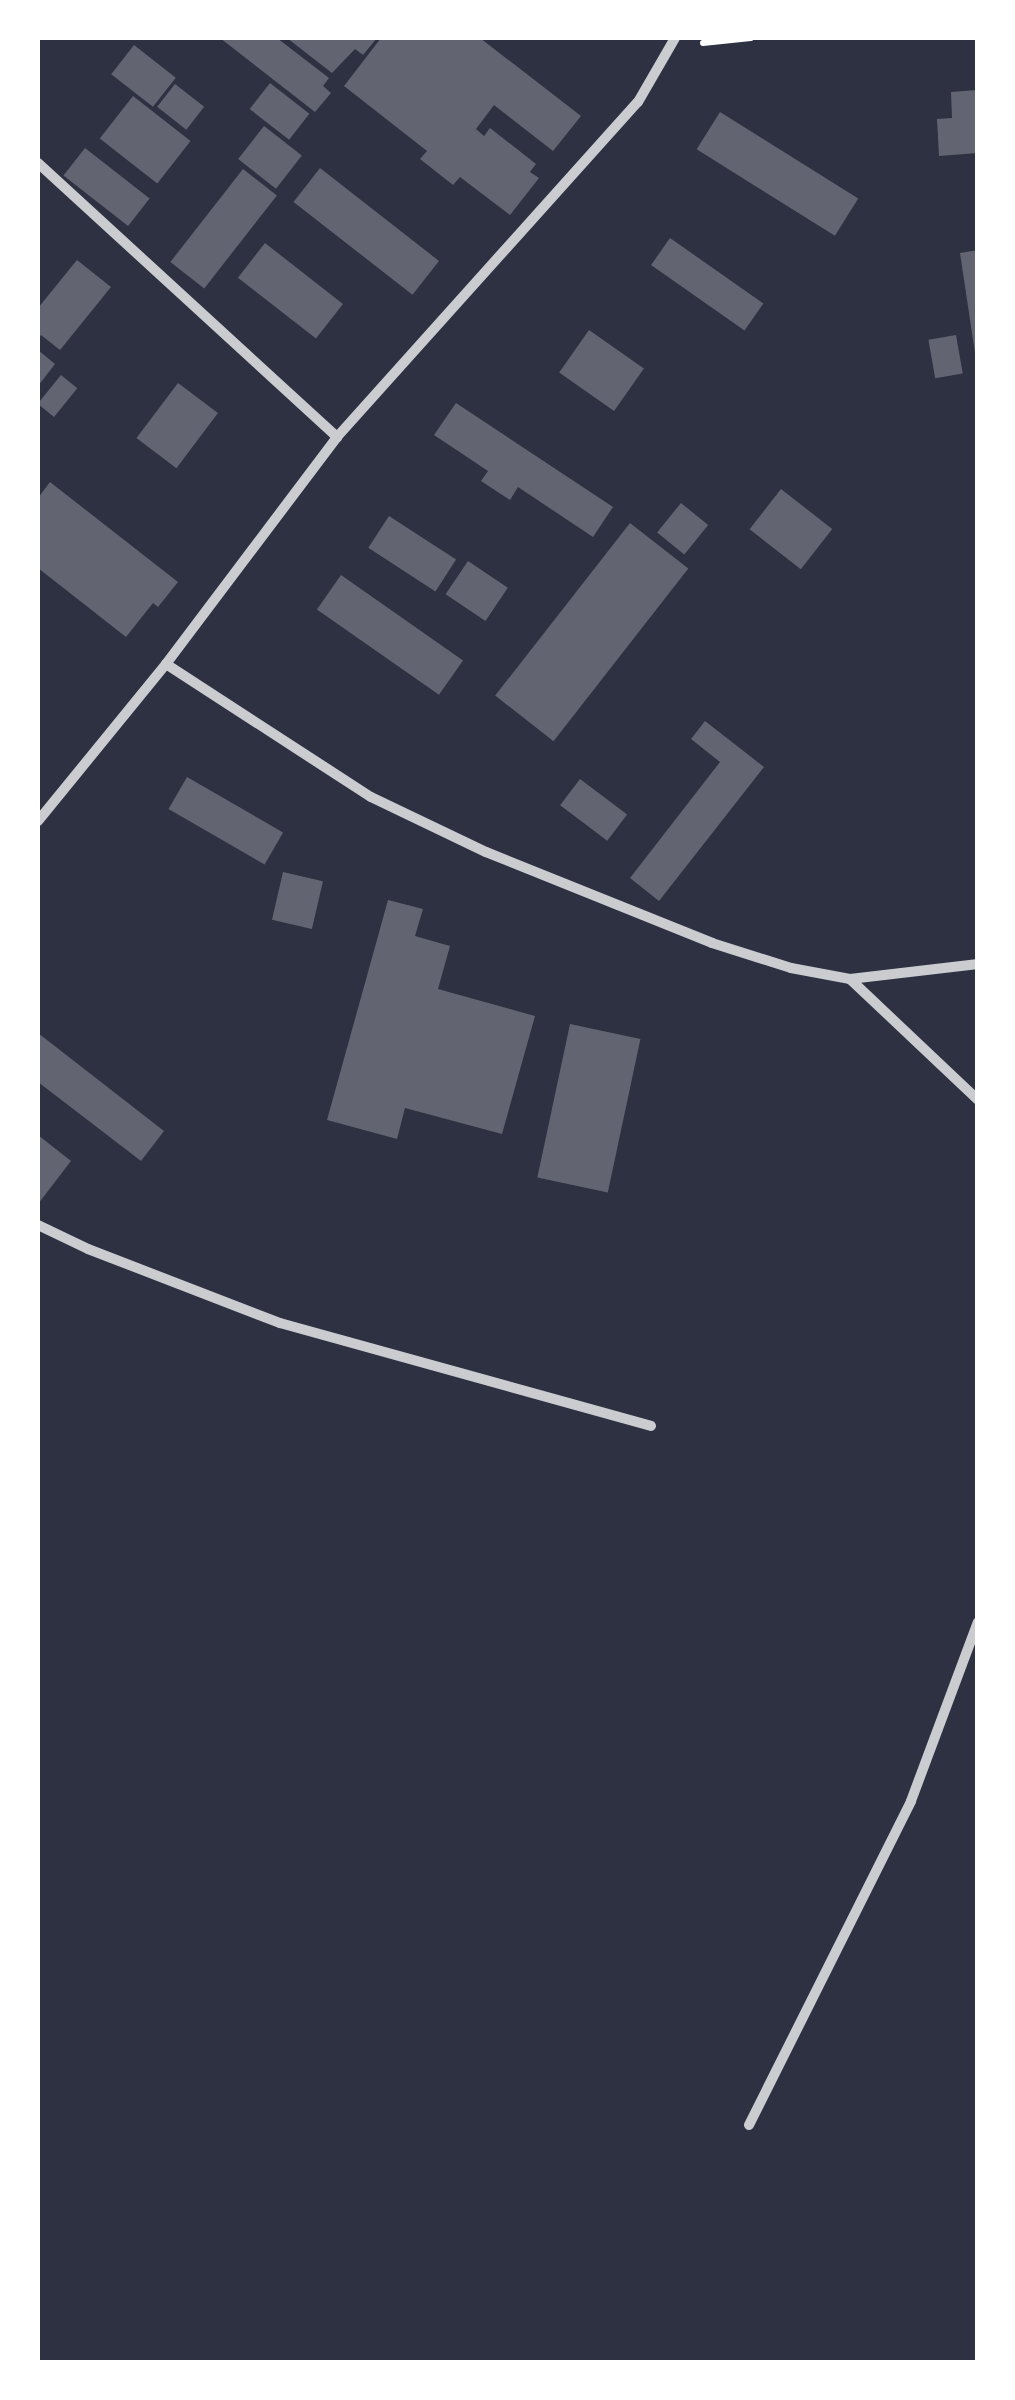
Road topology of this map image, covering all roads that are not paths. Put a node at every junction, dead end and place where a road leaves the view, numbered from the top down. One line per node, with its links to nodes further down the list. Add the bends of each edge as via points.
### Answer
1 (673, 42): 3 (street, via 638,102)
2 (38, 162): 3 (street)
3 (337, 437): 4 (street)
4 (166, 664): 5 (street); 7 (street, via 371,797 486,852 712,943)
5 (38, 821)
6 (978, 964): 7 (street)
7 (850, 979): 8 (street)
8 (978, 1100)
9 (38, 1225): 10 (street, via 280,1322)
10 (651, 1426)
11 (978, 1622): 12 (street, via 911,1801)
12 (750, 2125)

